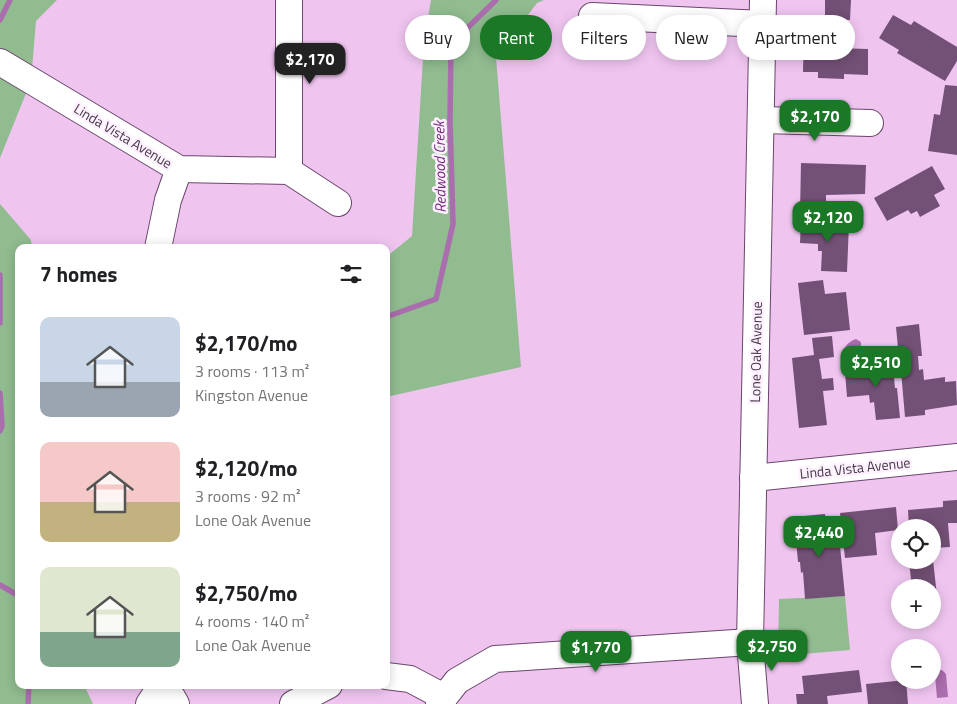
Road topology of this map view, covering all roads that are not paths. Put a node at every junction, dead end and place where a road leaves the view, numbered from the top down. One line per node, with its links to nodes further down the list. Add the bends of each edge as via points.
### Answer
1 (289, 0): 8 (street)
2 (763, 12): 3 (street); 5 (street, Lone Oak Avenue)
3 (635, 15)
4 (0, 62): 7 (street, Linda Vista Avenue)
5 (761, 120): 6 (street); 12 (street, Lone Oak Avenue)
6 (870, 124)
7 (179, 169): 8 (street, Linda Vista Avenue); 10 (street, via 168,200)
8 (289, 171): 9 (street)
9 (338, 203)
10 (159, 244)
11 (957, 457): 12 (street, Linda Vista Avenue)
12 (753, 478): 13 (street, Lone Oak Avenue)
13 (750, 642): 16 (street, via 495,659 457,681); 20 (street, Lone Oak Avenue)
14 (390, 676): 16 (street, via 410,679)
15 (322, 689): 19 (street)
16 (442, 701)
17 (149, 704): 18 (street, via 155,695 163,693 172,697)
18 (176, 704)
19 (294, 704)
20 (755, 704)

